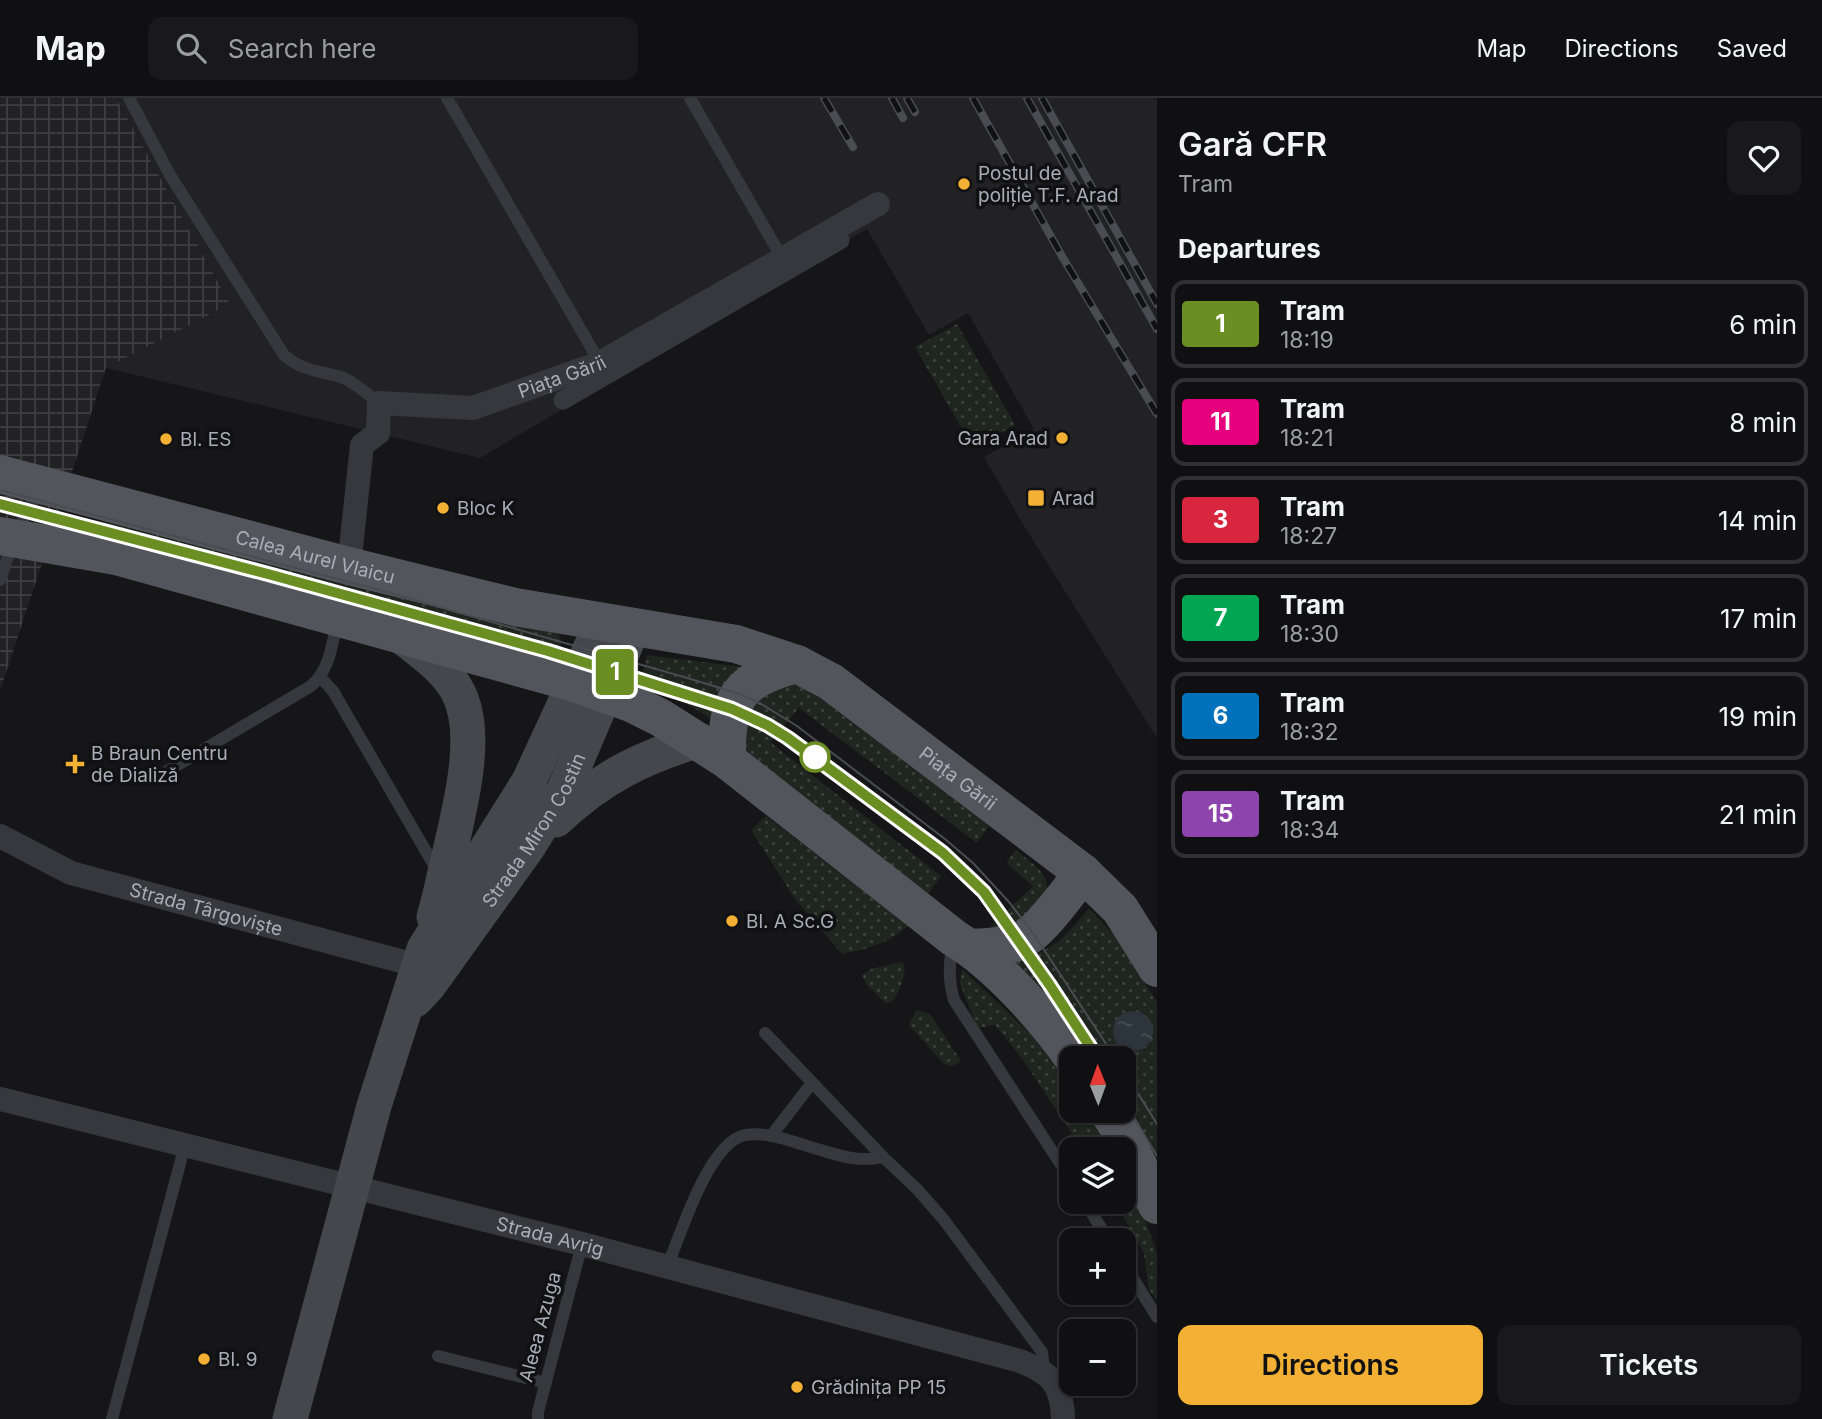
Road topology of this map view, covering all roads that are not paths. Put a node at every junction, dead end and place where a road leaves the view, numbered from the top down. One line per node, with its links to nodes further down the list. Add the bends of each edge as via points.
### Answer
1 (129, 98): 9 (lane, via 170,174 284,355 296,365 344,378)
2 (447, 98): 7 (lane)
3 (690, 98): 6 (lane)
4 (878, 204): 6 (street, Piața Gării)
5 (840, 240): 8 (street)
6 (782, 258): 7 (street, Piața Gării)
7 (600, 363): 9 (street, Piața Gării, via 473,408)
8 (563, 400)
9 (379, 403): 13 (street, via 378,433 362,444)
10 (0, 474): 11 (main road, Calea Aurel Vlaicu)
11 (40, 485): 12 (lane); 13 (main road, Calea Aurel Vlaicu)
12 (7, 538): 14 (lane); 15 (main road, via 116,556)
13 (349, 566): 16 (main road, Calea Aurel Vlaicu, via 515,607)
14 (0, 580)
15 (338, 618): 17 (main road); 19 (lane)
16 (617, 625): 18 (main road, Piața Gării, via 736,644); 20 (main road, Strada Miron Costin)
17 (397, 633): 20 (main road); 26 (main road, via 449,680 463,703 467,742 462,800)
18 (797, 664): 21 (main road, via 769,671 740,694); 25 (main road, Piața Gării, via 831,682)
19 (321, 678): 22 (lane); 26 (lane, via 333,691)
20 (591, 689): 21 (main road, via 641,708); 24 (main road, Strada Miron Costin, via 564,790); 28 (main road, Strada Miron Costin)
21 (713, 750): 24 (main road, via 660,752 623,768 580,797); 27 (main road)
22 (159, 776)
23 (0, 836): 28 (street, Strada Târgoviște, via 71,873)
24 (528, 847): 30 (main road, Strada Miron Costin, via 429,985)
25 (1083, 873): 27 (main road, via 1033,933 1020,941 993,947); 29 (main road, Piața Gării, via 1120,909)
26 (443, 881): 28 (main road)
27 (963, 943): 32 (main road, via 1020,995); 39 (lane, via 949,963 954,1000)
28 (421, 958): 30 (main road, Strada Miron Costin)
29 (1157, 968)
30 (403, 1013): 40 (main road, Strada Miron Costin)
31 (765, 1033): 33 (lane)
32 (1063, 1046)
33 (813, 1083): 36 (lane); 38 (lane)
34 (0, 1099): 37 (street, Strada Avrig)
35 (1116, 1124): 41 (main road)
36 (771, 1136): 38 (lane, via 841,1156); 43 (lane, via 743,1135 720,1151 706,1171)
37 (185, 1145): 40 (street, Strada Avrig); 49 (lane)
38 (883, 1157): 47 (lane, via 917,1189 988,1278 1042,1352)
39 (1059, 1162)
40 (353, 1186): 42 (street, Strada Avrig); 50 (main road, Strada Miron Costin)
41 (1157, 1205)
42 (582, 1244): 43 (street, Strada Avrig); 48 (lane, Aleea Azuga)
43 (667, 1267): 47 (street, Strada Avrig)
44 (1136, 1283): 45 (lane)
45 (1157, 1317)
46 (438, 1356): 48 (lane)
47 (1044, 1370): 52 (street, via 1058,1391)
48 (545, 1382): 51 (lane, Aleea Azuga)
49 (112, 1419)
50 (290, 1419)
51 (538, 1419)
52 (1063, 1419)

